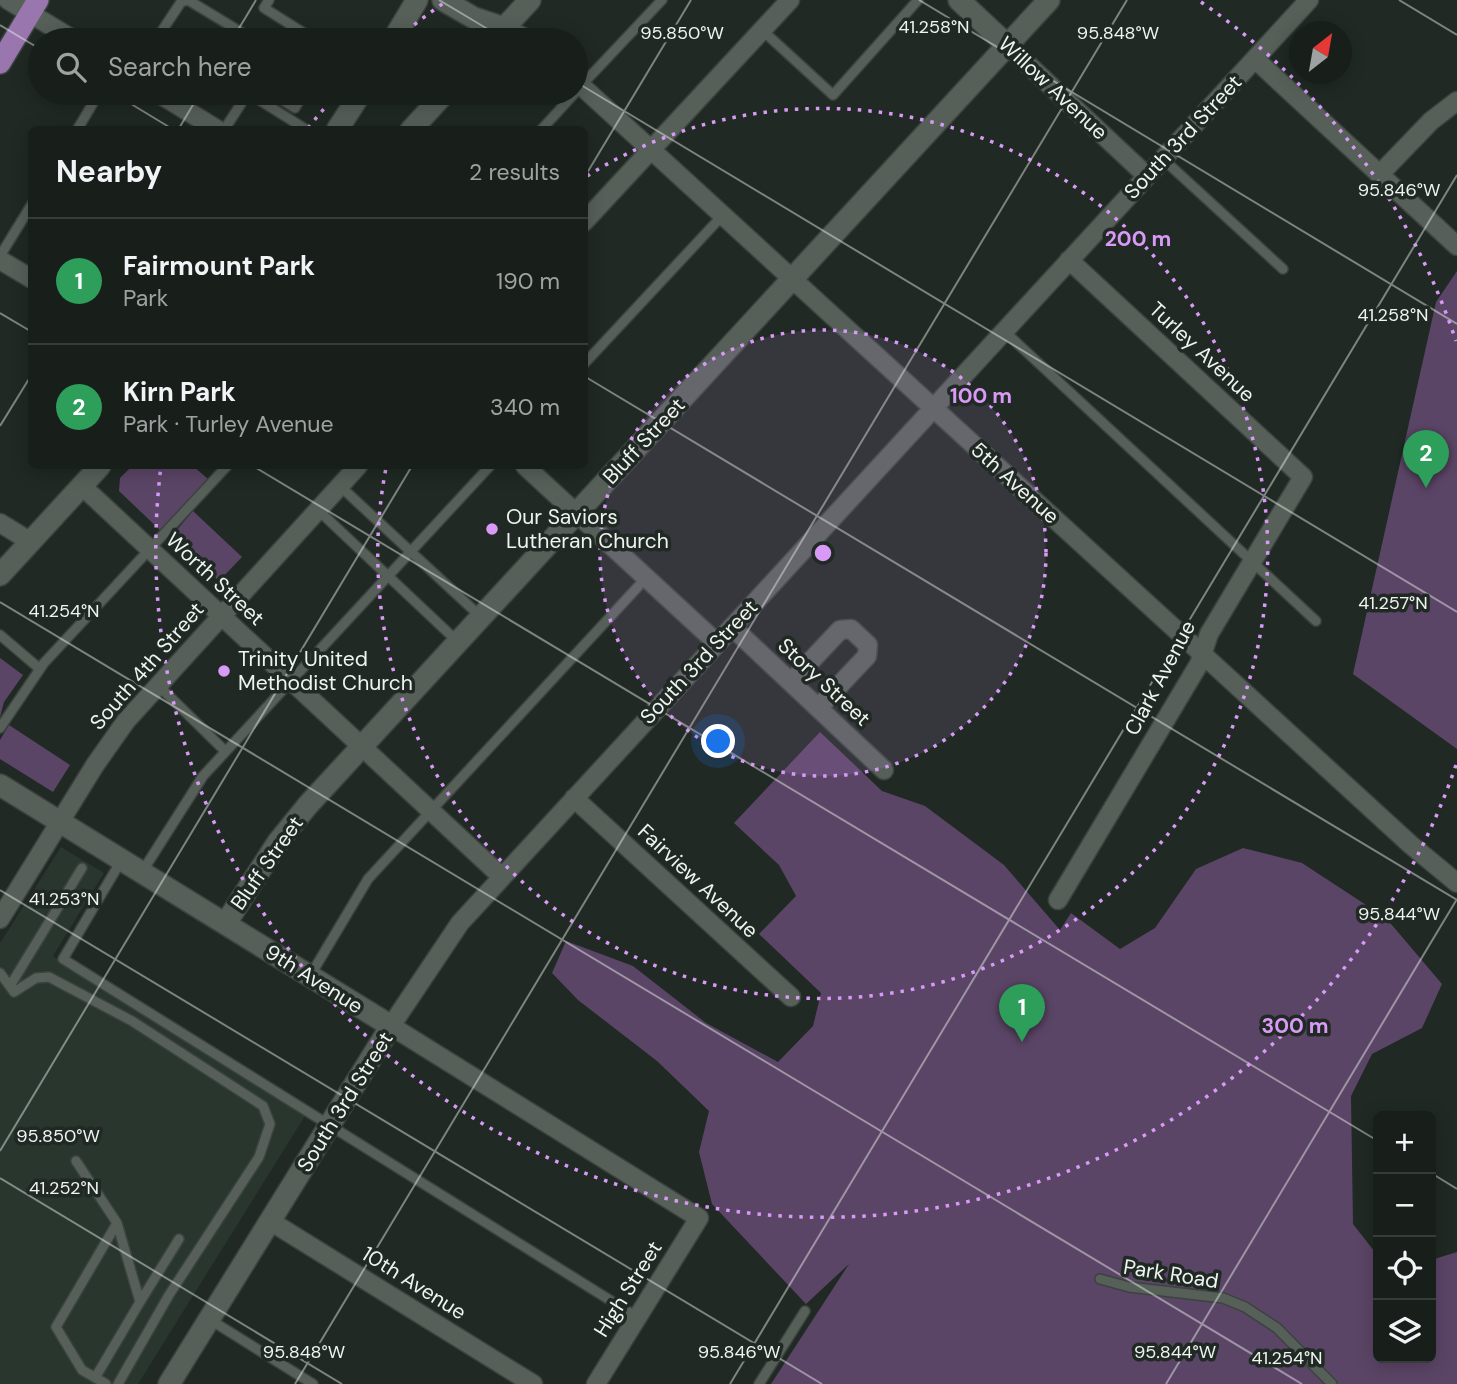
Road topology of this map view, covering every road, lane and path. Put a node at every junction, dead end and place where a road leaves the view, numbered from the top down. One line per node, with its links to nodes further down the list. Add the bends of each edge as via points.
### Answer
1 (8, 0): 12 (street)
2 (269, 0): 16 (lane, via 264,8)
3 (417, 0): 17 (main road)
4 (443, 0): 18 (main road)
5 (530, 0): 19 (main road)
6 (662, 0): 24 (lane)
7 (918, 0): 20 (lane, via 833,95)
8 (958, 0): 21 (main road, Willow Avenue)
9 (1049, 0): 21 (main road, Bluff Street)
10 (1309, 0): 22 (street, South 3rd Street)
11 (786, 1): 20 (street)
12 (34, 7): 13 (street); 23 (main road)
13 (59, 28)
14 (164, 28): 15 (lane, via 181,2 188,0)
15 (234, 28)
16 (295, 28)
17 (400, 28)
18 (489, 28)
19 (504, 28)
20 (762, 30): 41 (street)
21 (1007, 45): 44 (street, Willow Avenue); 53 (main road, Bluff Street)
22 (1255, 59): 42 (street, South 3rd Street); 43 (street)
23 (0, 63)
24 (588, 77)
25 (588, 97): 41 (street, 5th Avenue)
26 (1457, 101): 43 (street)
27 (92, 105): 34 (lane)
28 (177, 105): 35 (street)
29 (236, 105): 36 (lane)
30 (267, 105): 37 (lane)
31 (353, 105): 38 (main road)
32 (434, 105): 39 (main road)
33 (562, 105): 40 (lane)
34 (79, 126)
35 (211, 126)
36 (216, 126)
37 (301, 126)
38 (339, 126)
39 (415, 126)
40 (544, 126)
41 (651, 150): 46 (street, 5th Avenue); 47 (street)
42 (1163, 159): 44 (street, South 3rd Street); 51 (lane)
43 (1379, 175): 48 (street)
44 (1147, 176): 50 (street, South 3rd Street)
45 (28, 211): 49 (lane)
46 (722, 216): 53 (street, 5th Avenue); 55 (lane)
47 (588, 218)
48 (1457, 246)
49 (0, 258): 52 (street)
50 (1069, 260): 54 (street, South 3rd Street); 62 (street, Turley Avenue)
51 (1283, 269)
52 (28, 276)
53 (792, 280): 56 (street, 5th Avenue); 66 (main road, Bluff Street)
54 (1004, 331): 56 (street, South 3rd Street); 71 (lane)
55 (588, 360)
56 (933, 409): 78 (street, South 3rd Street); 82 (street, 5th Avenue)
57 (97, 469): 63 (main road)
58 (224, 469): 69 (lane)
59 (355, 469): 64 (street, South 4th Street)
60 (487, 469): 70 (lane)
61 (528, 469): 66 (street)
62 (1303, 477): 71 (street, Clark Avenue)
63 (82, 486): 68 (main road); 69 (street, Worth Street)
64 (340, 486): 65 (street, South 4th Street); 70 (lane)
65 (318, 510): 73 (lane); 75 (street, South 4th Street)
66 (577, 513): 74 (street); 76 (main road, Bluff Street)
67 (0, 523): 68 (street)
68 (31, 542): 72 (main road)
69 (150, 549): 75 (street, Worth Street); 83 (lane)
70 (410, 552): 73 (lane); 76 (lane)
71 (1253, 563): 77 (lane); 82 (street, Clark Avenue)
72 (0, 575)
73 (387, 576): 80 (lane); 84 (lane)
74 (646, 578): 81 (street); 94 (lane)
75 (221, 615): 84 (street, Worth Street); 86 (street, South 4th Street)
76 (481, 617): 80 (main road, Bluff Street)
77 (1316, 621)
78 (732, 627): 81 (street, South 3rd Street); 85 (street, Story Street)
79 (0, 635): 83 (lane)
80 (458, 642): 89 (main road, Bluff Street)
81 (717, 643): 93 (street, South 3rd Street)
82 (1202, 652): 100 (street, 5th Avenue); 101 (street, Clark Avenue)
83 (40, 669): 88 (lane)
84 (291, 680): 89 (street, Worth Street); 90 (lane)
85 (791, 682): 87 (street, Story Street); 87 (street, via 840,630 851,629 860,637 868,645 867,656)
86 (158, 685): 90 (lane); 95 (street, South 4th Street, via 109,744)
87 (818, 708): 91 (street, Story Street)
88 (0, 728)
89 (362, 747): 94 (street, Worth Street); 103 (main road, Bluff Street, via 284,834)
90 (225, 751): 98 (lane, via 187,797)
91 (884, 770)
92 (0, 785): 95 (main road, 9th Avenue)
93 (574, 798): 99 (street, South 3rd Street); 107 (street, Fairview Avenue)
94 (431, 811): 99 (street, Worth Street); 105 (lane, via 368,879)
95 (61, 822): 96 (main road, 9th Avenue); 102 (street, South 4th Street)
96 (122, 860): 98 (main road, 9th Avenue); 109 (lane, via 63,959)
97 (82, 868): 106 (lane)
98 (142, 872): 103 (main road, 9th Avenue)
99 (502, 877): 108 (street, South 3rd Street, via 436,954)
100 (1457, 883)
101 (1058, 900)
102 (0, 919)
103 (226, 923): 105 (main road, 9th Avenue)
104 (0, 973): 106 (lane)
105 (310, 976): 108 (main road, 9th Avenue)
106 (10, 986): 122 (lane, via 14,992 36,978 49,977 120,1014 263,1106 270,1124 260,1157 169,1294)
107 (791, 997)
108 (391, 1026): 109 (main road, South 3rd Street); 111 (street, 9th Avenue)
109 (330, 1126): 112 (main road, South 3rd Street); 118 (lane)
110 (76, 1161): 113 (lane)
111 (699, 1218): 118 (street, High Street)
112 (270, 1221): 119 (main road, South 3rd Street); 125 (street, 10th Avenue)
113 (117, 1223): 116 (lane); 120 (lane, via 56,1327 82,1370)
114 (179, 1239): 116 (lane)
115 (1100, 1279): 128 (lane, Park Road, via 1209,1296 1245,1307 1277,1328)
116 (140, 1302): 120 (lane)
117 (805, 1311): 127 (lane)
118 (637, 1317): 126 (street, High Street)
119 (209, 1319): 123 (main road, South 3rd Street); 124 (lane)
120 (95, 1378): 121 (lane)
121 (106, 1384)
122 (118, 1384)
123 (169, 1384)
124 (313, 1384)
125 (533, 1384)
126 (596, 1384)
127 (759, 1384)
128 (1332, 1384)

